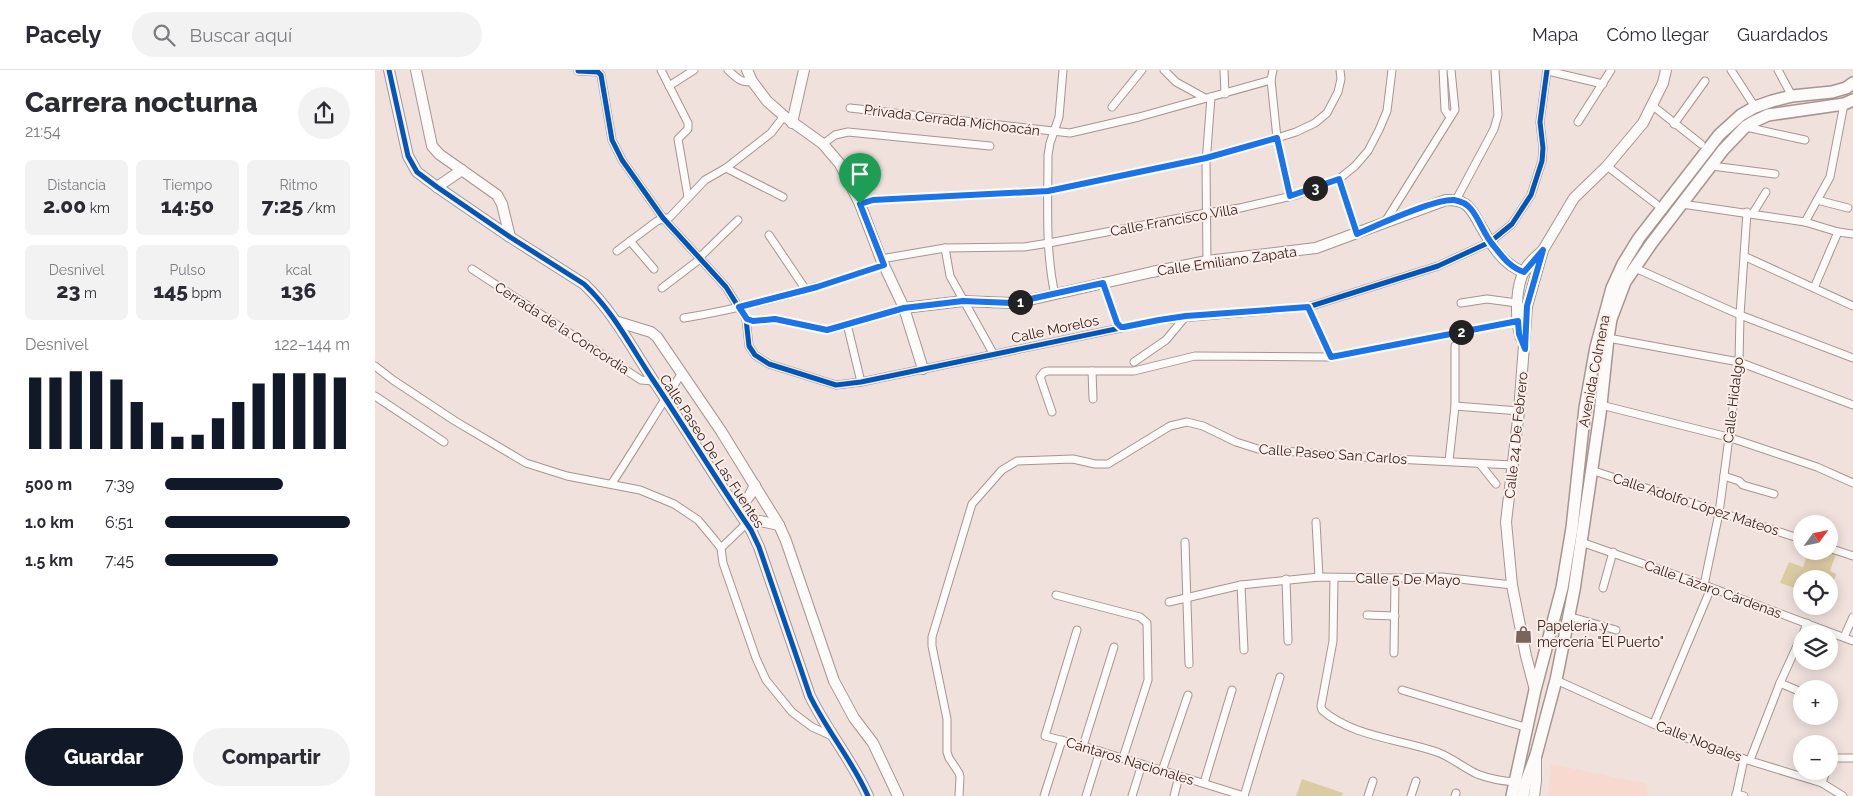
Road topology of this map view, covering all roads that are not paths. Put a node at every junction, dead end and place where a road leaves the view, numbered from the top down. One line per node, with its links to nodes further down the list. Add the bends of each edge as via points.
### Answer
1 (389, 70): 56 (street, Calle Paseo De Las Fuentes, via 408,156 417,172)
2 (416, 70): 53 (street, via 432,146)
3 (661, 70): 29 (street)
4 (694, 70): 29 (street)
5 (728, 70): 25 (street, via 743,82)
6 (747, 70): 25 (street)
7 (804, 70): 39 (street)
8 (1063, 70): 43 (street, via 1059,117)
9 (1164, 70): 32 (street, via 1176,82)
10 (1224, 70): 30 (street)
11 (1273, 70): 24 (street)
12 (1341, 70): 44 (street, via 1338,92 1327,113 1315,123)
13 (1392, 70): 55 (street, Calle Francisco Villa, via 1387,111 1379,130 1368,151)
14 (1443, 70): 38 (street, via 1445,110)
15 (1451, 70): 38 (street, via 1455,110)
16 (1495, 70): 62 (street, via 1498,114)
17 (1611, 70): 28 (street)
18 (1666, 70): 34 (street, Calle 24 De Febrero)
19 (1731, 70): 36 (street)
20 (1778, 70): 31 (street)
21 (1139, 71): 35 (street)
22 (1547, 71): 28 (street); 80 (street, via 1540,122 1543,148 1539,174 1531,195 1512,224)
23 (578, 72): 70 (street, via 598,72 601,75 612,140 622,160)
24 (1271, 80): 30 (street, Privada Cerrada Michoacán); 44 (street)
25 (752, 81): 39 (street, via 767,101)
26 (1705, 81): 41 (street)
27 (1853, 83): 31 (main road, Avenida Colmena, via 1832,92)
28 (1603, 84): 40 (street)
29 (669, 86): 61 (street, via 688,124 688,130 678,139)
30 (1225, 94): 32 (street, Privada Cerrada Michoacán)
31 (1792, 96): 36 (main road, Avenida Colmena)
32 (1208, 97): 43 (street, Privada Cerrada Michoacán, via 1078,133); 49 (street)
33 (1848, 102): 42 (main road, Avenida Colmena, via 1768,115); 63 (street, via 1830,178)
34 (1653, 106): 41 (street); 50 (street, Calle 24 De Febrero)
35 (1112, 107)
36 (1755, 107): 191 (main road, Avenida Colmena, via 1719,135 1639,238 1612,288 1596,347 1585,408 1563,588)
37 (850, 108): 43 (street, Privada Cerrada Michoacán)
38 (1450, 117): 72 (street)
39 (788, 120): 46 (street); 52 (street)
40 (1578, 122)
41 (1674, 124): 47 (street)
42 (1745, 127): 45 (street); 51 (main road, Avenida Colmena)
43 (1054, 132): 57 (street, via 1048,155)
44 (1277, 138): 49 (street); 59 (street)
45 (1805, 140)
46 (823, 144): 48 (street, via 835,135 848,132); 64 (street, via 840,164)
47 (1701, 144)
48 (990, 146)
49 (1206, 158): 57 (street); 68 (street)
50 (1607, 166): 65 (street); 83 (street, Calle 24 De Febrero, via 1574,198)
51 (1712, 166): 54 (street); 66 (main road, Avenida Colmena)
52 (726, 168): 60 (street); 61 (street, via 705,180)
53 (462, 170): 56 (street); 78 (street, via 497,195)
54 (1775, 174)
55 (1339, 179): 59 (street, Calle Francisco Villa); 75 (street)
56 (437, 187): 78 (street, Calle Paseo De Las Fuentes)
57 (1048, 191): 64 (street, via 873,200); 81 (street)
58 (1766, 192): 69 (street, Calle Hidalgo)
59 (1290, 196): 68 (street, Calle Francisco Villa)
60 (783, 197)
61 (688, 198): 70 (street, via 670,217)
62 (1456, 200): 72 (street, Calle Emiliano Zapata, via 1436,203); 80 (street, via 1471,209)
63 (1817, 200): 67 (street); 73 (street)
64 (860, 204): 88 (street)
65 (1656, 204)
66 (1681, 204): 69 (street); 89 (main road, Avenida Colmena)
67 (1848, 208)
68 (1206, 213): 81 (street, Calle Francisco Villa); 87 (street)
69 (1750, 213): 73 (street); 85 (street, Calle Hidalgo)
70 (663, 218): 79 (street); 86 (street)
71 (738, 220): 86 (street)
72 (1385, 222): 75 (street, Calle Emiliano Zapata)
73 (1805, 222): 74 (street)
74 (1838, 232): 76 (street); 95 (street)
75 (1357, 234): 87 (street, Calle Emiliano Zapata, via 1316,248)
76 (1853, 234)
77 (769, 235): 96 (street)
78 (510, 237): 109 (street, Calle Paseo De Las Fuentes, via 584,284)
79 (630, 241): 84 (street); 91 (street)
80 (1490, 242): 92 (street, via 1509,264); 103 (street, via 1438,266)
81 (1049, 243): 82 (street, Calle Francisco Villa, via 1024,247); 97 (street)
82 (945, 248): 88 (street, Calle Francisco Villa); 98 (street, via 950,276)
83 (1543, 250): 92 (street); 115 (street, Calle 24 De Febrero, via 1527,306)
84 (617, 251)
85 (1745, 257): 95 (street); 105 (street, Calle Hidalgo)
86 (699, 258): 94 (street); 102 (street)
87 (1207, 261): 93 (street, Calle Emiliano Zapata)
88 (883, 262): 96 (street, Calle Francisco Villa); 104 (street)
89 (1635, 268): 105 (street); 113 (main road, Avenida Colmena, via 1621,292)
90 (472, 269): 125 (street, Cerrada de la Concordia, via 641,380)
91 (654, 269)
92 (1524, 272): 100 (street)
93 (1103, 283): 97 (street, Calle Emiliano Zapata); 112 (street)
94 (662, 288)
95 (1814, 288): 101 (street)
96 (806, 290): 102 (street, Calle Francisco Villa)
97 (1055, 295): 98 (street, Calle Emiliano Zapata, via 1012,303)
98 (963, 301): 104 (street, Calle Emiliano Zapata); 116 (street)
99 (1461, 303): 100 (street, via 1487,299)
100 (1517, 303): 110 (street)
101 (1853, 306)
102 (739, 307): 107 (street, Calle Francisco Villa); 108 (street)
103 (1308, 307): 106 (street); 117 (street)
104 (904, 308): 111 (street, Calle Emiliano Zapata); 122 (street)
105 (1740, 314): 118 (street); 120 (street, Calle Hidalgo)
106 (1186, 316): 112 (street); 119 (street, via 1165,340)
107 (684, 318)
108 (747, 319): 111 (street, Calle Emiliano Zapata, via 775,319 827,330); 126 (street, Calle Morelos, via 749,346 755,355 769,364 836,385)
109 (615, 321): 124 (street, via 651,332); 125 (street, Calle Paseo De Las Fuentes)
110 (1518, 321): 115 (street); 117 (street)
111 (847, 324): 126 (street)
112 (1121, 327): 116 (street, Calle Morelos)
113 (1608, 338): 120 (street); 130 (main road, Avenida Colmena)
114 (1455, 346): 132 (street)
115 (1525, 349): 133 (street, Calle 24 De Febrero)
116 (993, 353): 122 (street, Calle Morelos)
117 (1331, 357): 123 (street, via 1195,356 1134,371)
118 (1853, 358)
119 (1133, 362)
120 (1739, 362): 131 (street); 135 (street, Calle Hidalgo)
121 (375, 366): 142 (street, via 455,421 526,463 567,476)
122 (923, 369): 126 (street, Calle Morelos)
123 (1093, 371): 129 (street); 134 (street, via 1048,371 1042,374)
124 (682, 373): 128 (street); 145 (street)
125 (653, 381): 128 (street, Calle Paseo De Las Fuentes)
126 (861, 382)
127 (375, 396): 136 (street)
128 (666, 398): 142 (street); 147 (street, Calle Paseo De Las Fuentes)
129 (1093, 399)
130 (1601, 405): 135 (street); 140 (main road, Avenida Colmena)
131 (1853, 405)
132 (1455, 406): 133 (street); 137 (street)
133 (1519, 411): 139 (street, Calle 24 De Febrero)
134 (1052, 412)
135 (1728, 437): 141 (street, Calle Hidalgo); 143 (street)
136 (444, 442)
137 (1449, 461): 138 (street, Calle Paseo San Carlos); 217 (street, Calle Paseo San Carlos, via 1258,449 1187,422 1170,426 1108,464 1073,459 1023,460 1002,470 971,508 932,637 947,719 949,758 959,773)
138 (1480, 464): 139 (street, Calle Paseo San Carlos); 144 (street)
139 (1512, 465): 164 (street, Calle 24 De Febrero, via 1506,522)
140 (1591, 470): 148 (street, Calle Adolfo López Mateos); 154 (main road, Avenida Colmena)
141 (1723, 476): 146 (street); 148 (street, Calle Hidalgo)
142 (612, 483): 155 (street, via 647,492 683,510 698,520)
143 (1853, 483)
144 (1496, 484)
145 (755, 485): 147 (street, via 746,500); 151 (street)
146 (1775, 494)
147 (732, 501): 150 (street, Calle Paseo De Las Fuentes)
148 (1719, 513): 152 (street, Calle Adolfo López Mateos); 165 (street, Calle Hidalgo)
149 (1316, 522): 159 (street)
150 (746, 524): 151 (street, via 760,521); 155 (street); 195 (street, Calle Paseo De Las Fuentes, via 759,547 810,696)
151 (779, 525): 216 (street, via 834,681 854,718 873,743)
152 (1793, 536)
153 (1185, 542): 168 (street)
154 (1581, 542): 157 (street, Calle Lázaro Cárdenas); 172 (main road, Avenida Colmena)
155 (721, 548): 195 (street, via 723,563 756,658 767,680 792,712 812,727)
156 (1838, 551): 158 (street)
157 (1613, 552): 165 (street, Calle Lázaro Cárdenas); 166 (street)
158 (1853, 556)
159 (1319, 577): 160 (street, Calle 5 De Mayo); 162 (street, Calle 5 De Mayo)
160 (1334, 578): 161 (street, Calle 5 De Mayo); 212 (street, via 1333,641 1322,710 1337,720 1375,735 1438,752 1477,774)
161 (1395, 578): 164 (street, Calle 5 De Mayo, via 1442,577); 171 (street)
162 (1286, 579): 163 (street, Calle 5 De Mayo); 178 (street)
163 (1241, 585): 168 (street, Calle 5 De Mayo); 181 (street)
164 (1512, 585): 191 (street, Calle 24 De Febrero)
165 (1707, 587): 174 (street, Calle Lázaro Cárdenas); 193 (street, Calle Hidalgo)
166 (1603, 588)
167 (1056, 594): 200 (street, via 1140,617 1147,623 1148,680)
168 (1188, 598): 169 (street, Calle 5 De Mayo); 184 (street)
169 (1169, 602)
170 (1367, 615): 171 (street)
171 (1395, 616): 182 (street)
172 (1568, 616): 176 (street); 186 (main road, Avenida Colmena)
173 (1853, 617): 177 (street)
174 (1807, 623): 177 (street, Calle Lázaro Cárdenas)
175 (1077, 630): 196 (street, Cántaros Nacionales, via 1045,736)
176 (1615, 630)
177 (1844, 637): 179 (street, Calle Lázaro Cárdenas)
178 (1288, 641)
179 (1853, 641)
180 (1114, 647): 197 (street)
181 (1244, 650)
182 (1394, 653)
183 (1793, 656): 187 (street)
184 (1189, 664)
185 (1280, 677): 222 (street)
186 (1555, 680): 193 (street, Calle Nogales); 212 (main road, Avenida Colmena)
187 (1780, 683): 188 (street); 203 (street)
188 (1793, 689)
189 (1232, 690): 210 (street)
190 (1402, 690): 194 (street)
191 (1535, 690): 194 (main road, Avenida Colmena)
192 (1188, 695): 205 (street)
193 (1654, 723): 203 (street, Calle Nogales)
194 (1528, 728): 212 (main road, Avenida Colmena)
195 (834, 737): 215 (street, Calle Paseo De Las Fuentes)
196 (1062, 740): 197 (street, Cántaros Nacionales); 218 (street)
197 (1083, 746): 199 (street, Cántaros Nacionales)
198 (1853, 749): 202 (street)
199 (1100, 751): 200 (street, Cántaros Nacionales); 219 (street)
200 (1123, 758): 204 (street, Cántaros Nacionales)
201 (1838, 758): 202 (street)
202 (1851, 758)
203 (1747, 760): 211 (street, Calle Nogales); 214 (street)
204 (1142, 764): 205 (street, Cántaros Nacionales); 220 (street)
205 (1163, 771): 206 (street, Cántaros Nacionales)
206 (1179, 776): 210 (street, Cántaros Nacionales); 221 (street)
207 (1823, 780): 211 (street)
208 (1373, 781): 223 (street)
209 (1416, 781): 224 (street)
210 (1204, 783): 213 (street, Cántaros Nacionales)
211 (1822, 783): 228 (street, Calle Nogales)
212 (1526, 788): 225 (main road); 226 (street)
213 (1220, 792): 222 (street, Cántaros Nacionales)
214 (1736, 795): 227 (street)
215 (868, 796)
216 (898, 796)
217 (959, 796)
218 (1044, 796)
219 (1086, 796)
220 (1132, 796)
221 (1173, 796)
222 (1244, 796)
223 (1368, 796)
224 (1411, 796)
225 (1512, 796)
226 (1534, 796)
227 (1744, 796)
228 (1843, 796)

